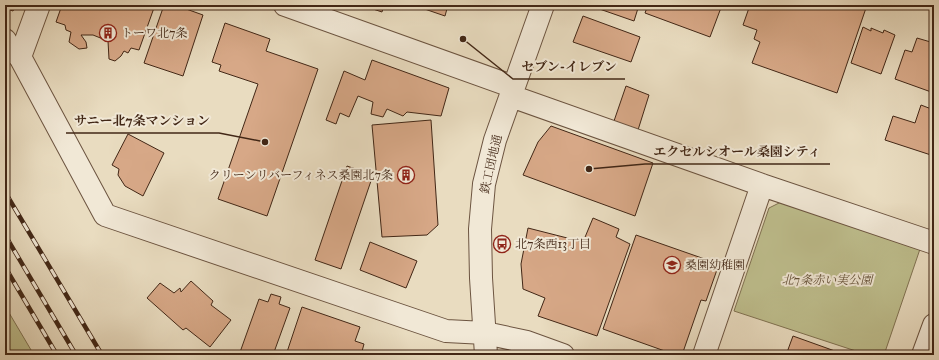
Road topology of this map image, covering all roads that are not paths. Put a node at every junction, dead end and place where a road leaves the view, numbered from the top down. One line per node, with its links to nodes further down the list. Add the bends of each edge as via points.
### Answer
1 (39, 5): 5 (street)
2 (285, 5): 6 (street)
3 (543, 5): 6 (street, 鉄工団地通)
4 (5, 40): 5 (street, via 9,48)
5 (20, 57): 10 (street, via 105,215 446,331)
6 (512, 92): 7 (street); 10 (street, 鉄工団地通, via 495,140 484,184 480,229 480,278)
7 (762, 185): 8 (street); 13 (street)
8 (934, 243)
9 (934, 325): 14 (street)
10 (485, 334): 11 (street, 鉄工団地通); 12 (street, via 527,342)
11 (486, 355)
12 (563, 355)
13 (704, 355)
14 (923, 355)

